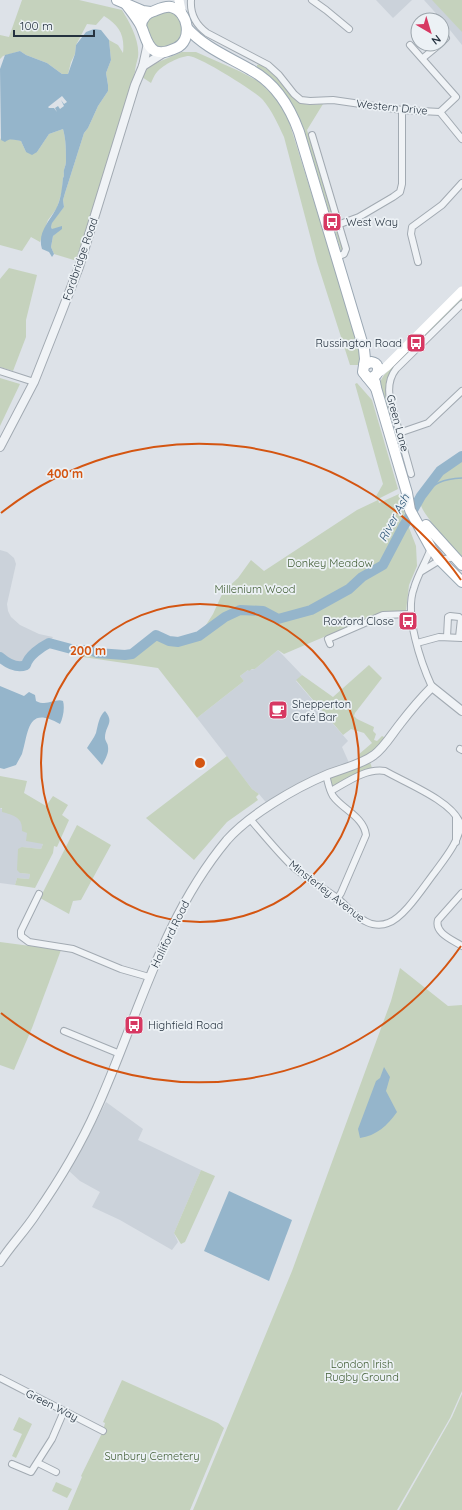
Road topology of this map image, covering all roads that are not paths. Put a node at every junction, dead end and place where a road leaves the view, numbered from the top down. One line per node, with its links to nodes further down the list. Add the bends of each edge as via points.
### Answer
1 (179, 0): 7 (main road)
2 (191, 0): 7 (street)
3 (312, 0): 10 (street)
4 (122, 2): 6 (main road); 8 (main road, via 135,15)
5 (168, 4): 6 (main road); 7 (main road)
6 (150, 12): 8 (main road)
7 (187, 14): 9 (main road); 17 (street, Western Drive, via 207,34)
8 (141, 26): 11 (main road)
9 (187, 28): 12 (main road, via 186,39); 13 (main road)
10 (349, 29)
11 (148, 43): 14 (main road, via 154,50); 19 (street, Fordbridge Road)
12 (178, 47): 13 (main road, via 193,44); 14 (main road)
13 (209, 48): 20 (main road)
14 (165, 52): 19 (street)
15 (417, 52): 18 (street)
16 (430, 52): 18 (street)
17 (257, 58): 20 (street); 22 (street, Western Drive, via 274,70 301,100 333,100)
18 (423, 58): 21 (street)
19 (143, 66): 34 (street, Fordbridge Road, via 135,84 79,267)
20 (252, 70): 28 (main road, via 280,95 292,115)
21 (459, 96): 23 (street)
22 (402, 110): 23 (street, Western Drive); 27 (street, via 400,192 359,217)
23 (440, 112): 25 (street, Western Drive)
24 (312, 134): 27 (street)
25 (462, 139)
26 (462, 183): 29 (street, via 442,205 412,227 411,234)
27 (340, 224): 28 (street, via 346,250)
28 (337, 257): 32 (main road)
29 (418, 262)
30 (462, 291): 32 (main road, via 391,361)
31 (462, 304): 36 (street, Green Lane, via 391,376 389,395)
32 (372, 370): 38 (main road, via 376,388)
33 (0, 371): 34 (street)
34 (34, 382): 37 (street, Fordbridge Road)
35 (462, 391): 36 (street, via 428,422)
36 (400, 433): 38 (street, Green Lane)
37 (0, 446)
38 (400, 451): 39 (street, Green Lane); 40 (main road)
39 (412, 474)
40 (412, 508): 41 (main road); 42 (main road)
41 (426, 525): 42 (main road, via 434,543); 43 (main road)
42 (431, 548): 44 (main road); 46 (street)
43 (454, 557): 44 (street); 45 (main road)
44 (440, 560): 46 (street); 47 (main road)
45 (462, 565)
46 (422, 570): 48 (street, via 413,589)
47 (462, 582)
48 (411, 614): 51 (street); 52 (street, via 383,615 328,639)
49 (447, 637): 50 (street); 50 (street, via 450,616 461,619); 51 (street)
50 (461, 638)
51 (417, 643): 53 (street)
52 (330, 644)
53 (432, 687): 54 (street); 55 (street, Halliford Road, via 410,710 375,755)
54 (462, 711)
55 (326, 774): 56 (street); 57 (street, Halliford Road, via 302,785)
56 (331, 791): 60 (street, via 336,800 364,827 366,834); 60 (street, Minsterley Avenue, via 367,772 384,771 445,804 455,814 461,829 461,836 456,844 402,914 391,922 380,925 365,922)
57 (250, 819): 60 (street, Minsterley Avenue, via 292,865); 62 (street, Halliford Road, via 228,840 191,891 162,946)
58 (462, 893): 61 (street, via 438,920 438,928 442,933)
59 (39, 894): 62 (street, via 21,931 24,940 73,949)
60 (338, 899)
61 (462, 946)
62 (149, 978): 64 (street, Halliford Road)
63 (64, 1031): 64 (street)
64 (120, 1054): 65 (street, Halliford Road, via 97,1109 69,1162 36,1215)
65 (2, 1256)
66 (0, 1378): 67 (street, Green Way)
67 (64, 1411): 68 (street, Green Way); 69 (street)
68 (103, 1431)
69 (38, 1463): 70 (street, via 31,1472); 71 (street)
70 (12, 1464)
71 (56, 1472)

